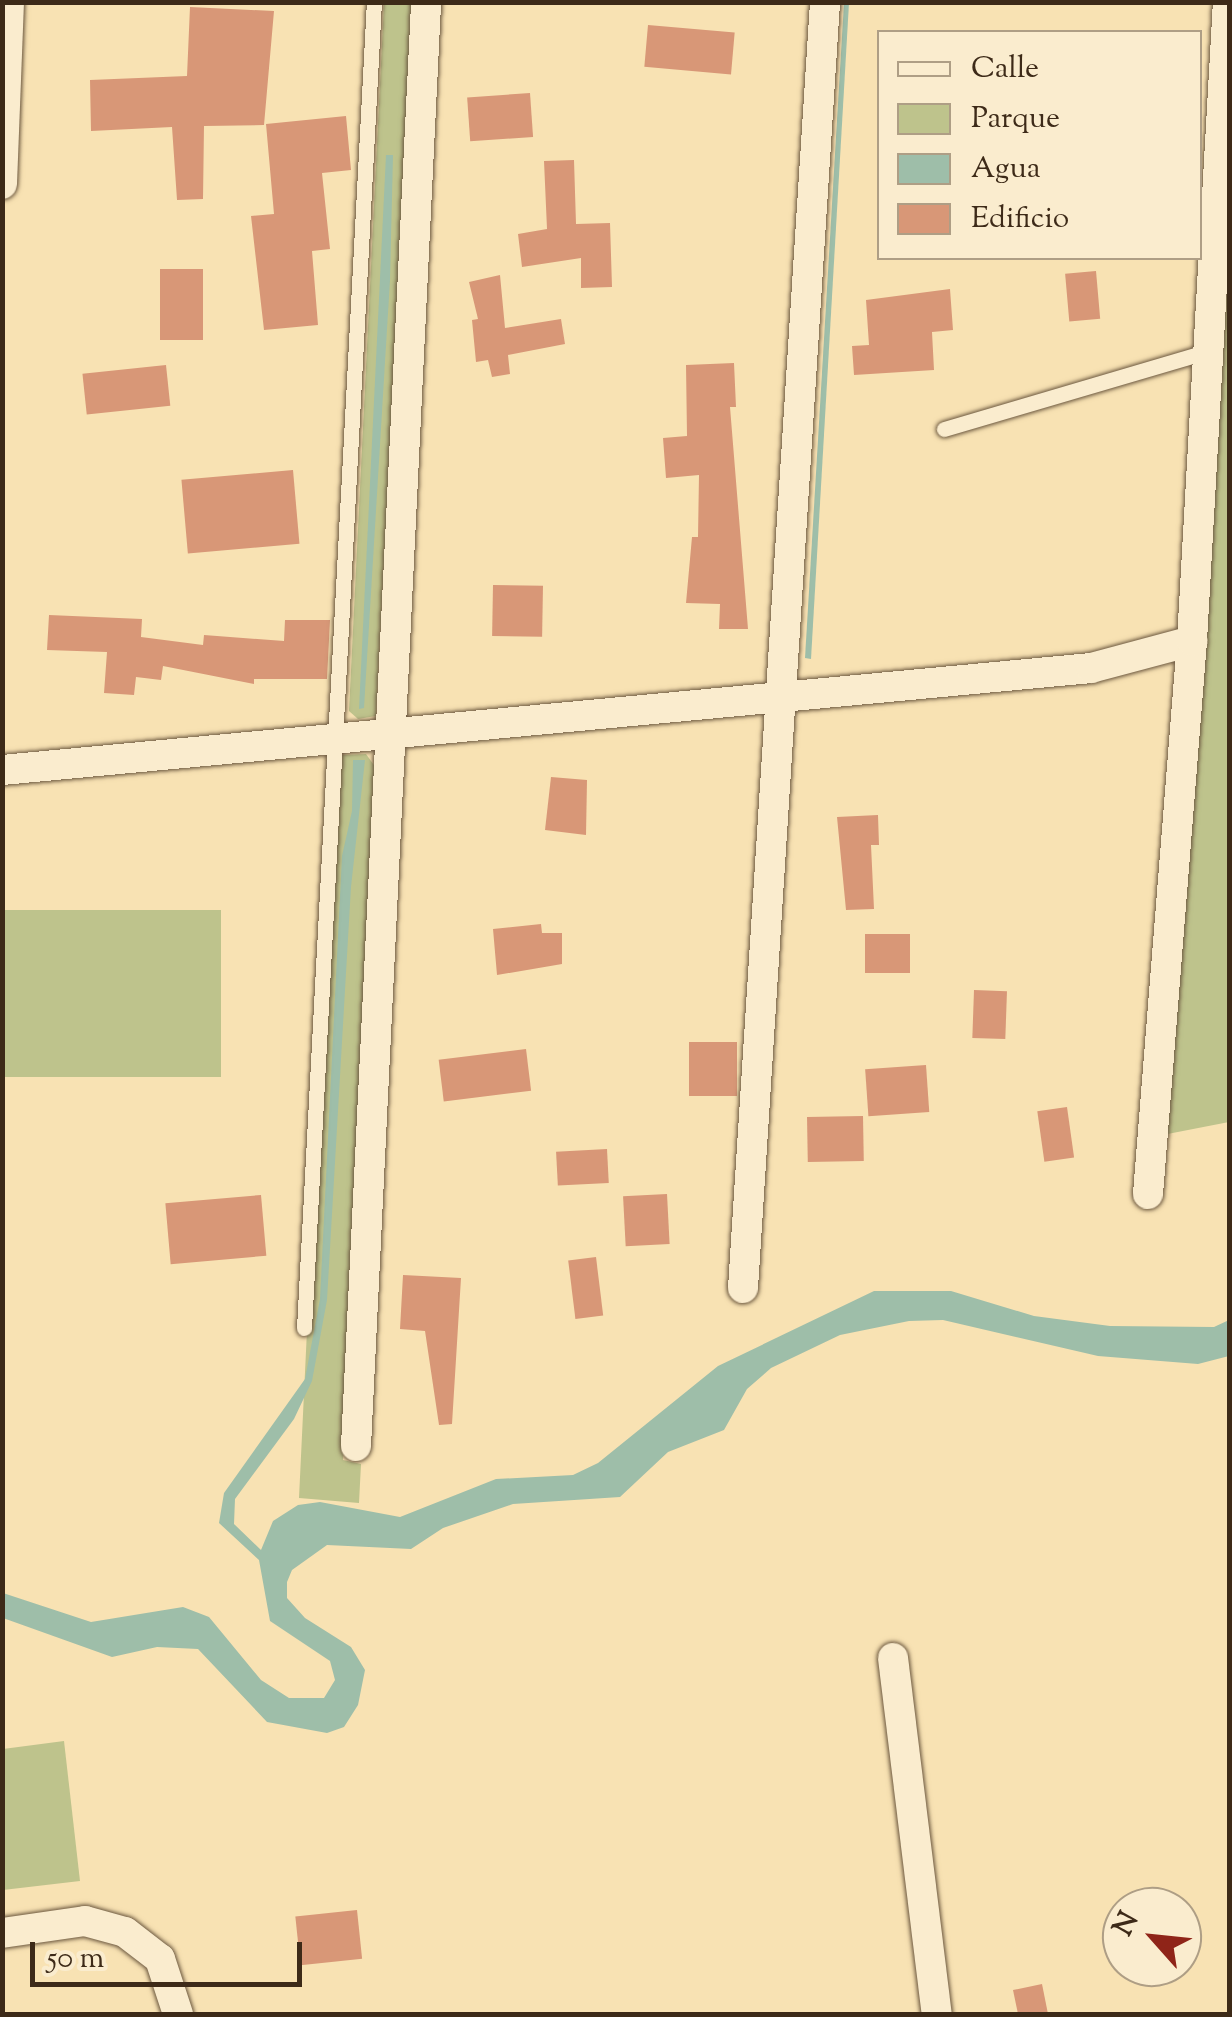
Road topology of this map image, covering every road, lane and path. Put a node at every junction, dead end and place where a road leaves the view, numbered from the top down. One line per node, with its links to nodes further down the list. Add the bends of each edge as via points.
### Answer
1 (9, 2): 6 (street)
2 (374, 2): 12 (lane)
3 (426, 2): 11 (street)
4 (825, 2): 10 (street)
5 (1228, 2): 7 (street)
6 (2, 184)
7 (1206, 352): 8 (lane); 9 (street)
8 (944, 429)
9 (1192, 642): 10 (street, via 1091,668); 14 (street)
10 (786, 696): 11 (street); 15 (street)
11 (389, 738): 12 (street); 17 (street)
12 (333, 742): 13 (street); 16 (lane)
13 (2, 770)
14 (1148, 1194)
15 (744, 1288)
16 (304, 1328)
17 (356, 1446)
18 (893, 1658): 21 (street)
19 (2, 1933): 20 (street, via 85,1921 125,1932 160,1959)
20 (178, 2014)
21 (937, 2014)

